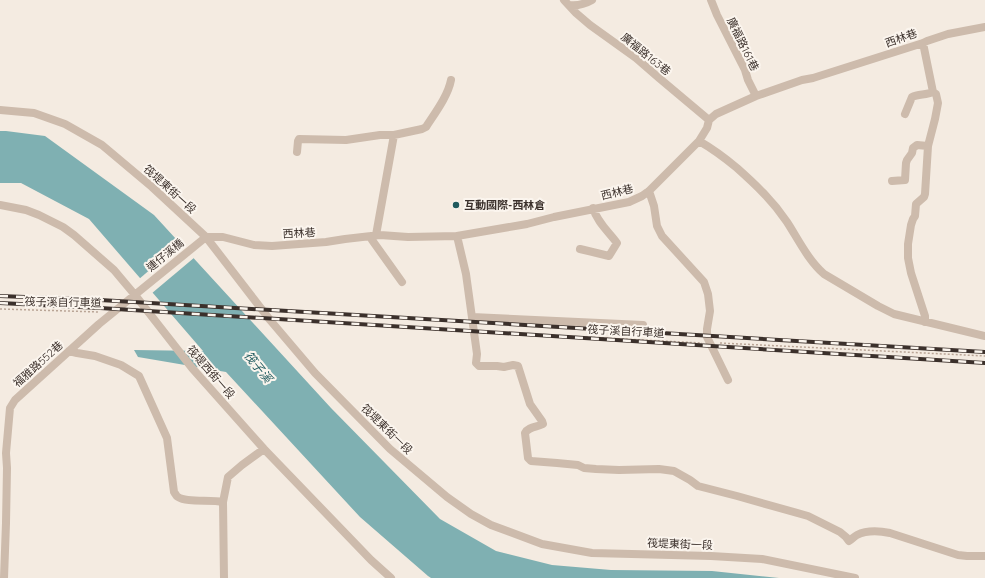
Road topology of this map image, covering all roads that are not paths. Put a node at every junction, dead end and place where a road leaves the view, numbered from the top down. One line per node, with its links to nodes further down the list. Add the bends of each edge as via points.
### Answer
1 (592, 0): 3 (street, 廣福路163巷, via 572,5)
2 (711, 0): 8 (street, 廣福路161巷)
3 (566, 2): 11 (street, 廣福路163巷, via 590,25 636,58)
4 (985, 27): 5 (street, 西林巷, via 948,34)
5 (923, 43): 7 (street); 8 (street, 西林巷)
6 (451, 80): 12 (street, via 450,87 426,127)
7 (933, 92): 10 (street, via 912,97); 14 (street, via 938,103)
8 (756, 96): 11 (street, 西林巷, via 716,114)
9 (0, 110): 22 (street, 筏堤東街一段, via 34,113 65,124 102,145 152,187)
10 (905, 114)
11 (709, 120): 13 (street, 西林巷)
12 (394, 135): 15 (street, via 346,140 299,139); 20 (street)
13 (699, 142): 17 (street, 西林巷); 27 (street, via 720,154 768,197 816,267 824,274 894,314)
14 (928, 146): 16 (street, via 917,145 913,148 906,163 905,180); 27 (street, via 925,194 916,204 908,244 911,273 924,310)
15 (297, 152)
16 (892, 181)
17 (649, 191): 19 (street, 西林巷, via 629,202); 31 (street, via 656,226 662,236 704,282 710,311 707,337)
18 (0, 205): 25 (street, 筏堤西街一段, via 26,210 63,227)
19 (593, 208): 21 (street, 西林巷, via 527,224); 23 (street, via 598,220 617,243 609,256)
20 (373, 236): 21 (street, 西林巷); 22 (street, 西林巷, via 272,246 254,245 223,236); 24 (street, via 372,240)
21 (457, 236): 26 (street)
22 (202, 239): 25 (street, 連仔溪橋); 39 (street, 筏堤東街一段, via 315,373 390,449 447,497 491,525 542,544 592,552 762,559)
23 (580, 249)
24 (402, 282)
25 (137, 293): 30 (street, 福雅路552巷); 32 (street, 筏堤西街一段, via 192,368)
26 (472, 317): 28 (street); 35 (street, via 476,363 479,366 518,366 530,404 543,424 530,428 525,433 528,458 531,461 596,469 674,471 698,486 808,516 840,532 849,541 858,534 880,531 958,555)
27 (925, 322): 29 (street)
28 (643, 325)
29 (985, 336)
30 (69, 351): 33 (street, via 95,356 139,376 167,438 174,492 179,498); 34 (street, 福雅路552巷, via 14,400 10,408)
31 (728, 380)
32 (264, 449): 33 (street, via 228,478); 38 (street, 筏堤西街一段)
33 (223, 502): 37 (street)
34 (3, 524): 36 (street, 福雅路552巷)
35 (985, 556)
36 (4, 578)
37 (224, 578)
38 (391, 578)
39 (855, 578)

